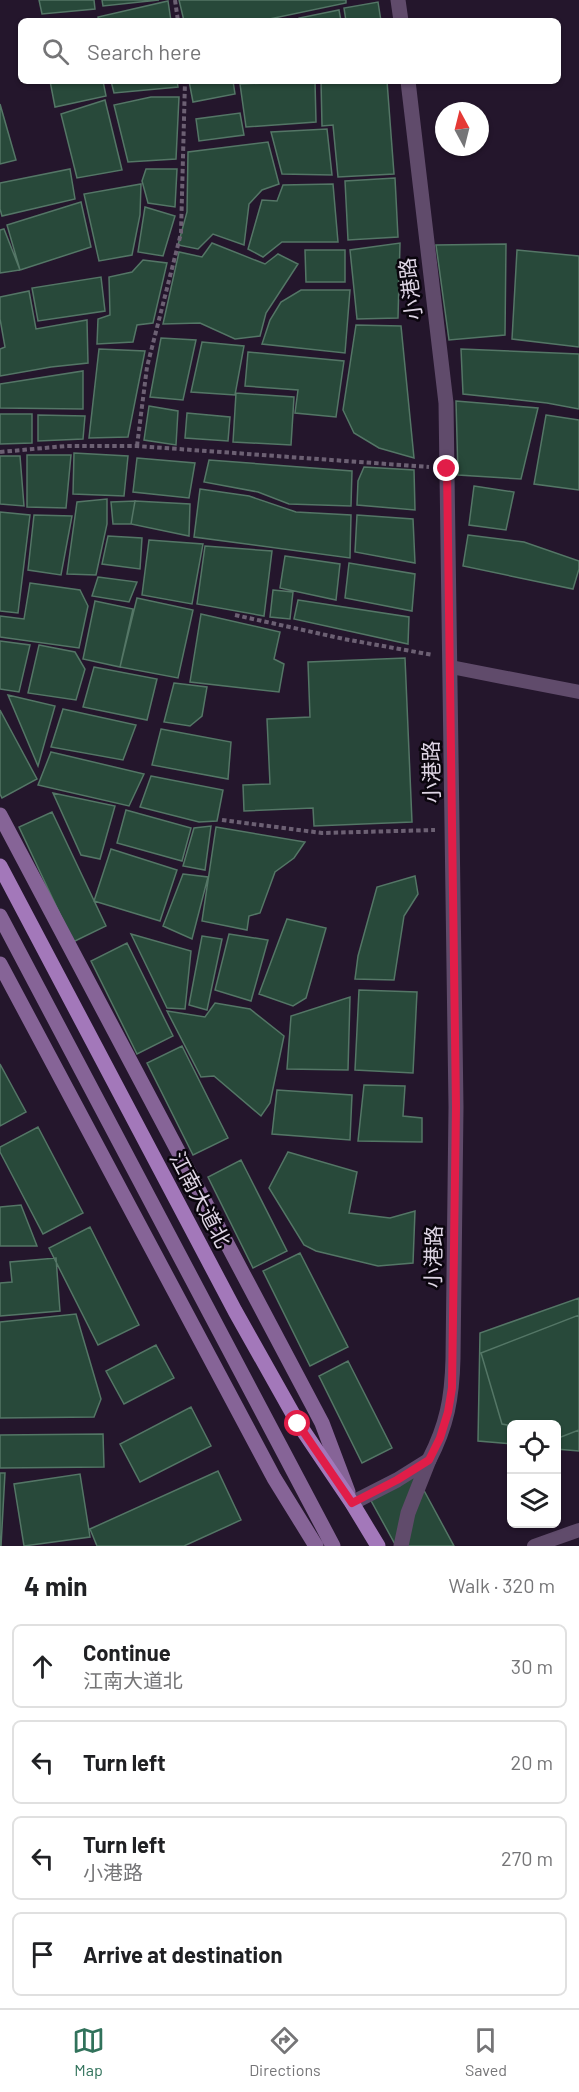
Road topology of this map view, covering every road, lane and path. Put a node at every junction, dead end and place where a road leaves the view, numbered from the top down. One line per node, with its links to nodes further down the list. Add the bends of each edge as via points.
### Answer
1 (175, 0): 3 (path)
2 (398, 0): 4 (street)
3 (178, 18)
4 (400, 18)
5 (185, 84): 7 (path, via 181,233 147,367)
6 (408, 84): 9 (street, 小港路, via 446,404)
7 (137, 446): 8 (path, via 66,446); 9 (path)
8 (0, 452)
9 (447, 469): 11 (street, 小港路)
10 (235, 615): 11 (path)
11 (451, 663): 12 (lane); 15 (street, 小港路)
12 (579, 692)
13 (0, 815): 20 (main road, via 322,1423)
14 (222, 820): 15 (path, via 322,833)
15 (453, 830): 19 (street, 小港路, via 456,1107 452,1388 440,1438)
16 (0, 866): 20 (main road, 江南大道北, via 235,1311 298,1424)
17 (0, 916): 23 (main road, 江南大道北)
18 (0, 964): 22 (main road, via 274,1478)
19 (429, 1460): 20 (street); 25 (street, 小港路, via 408,1514)
20 (352, 1503): 24 (main road, 江南大道北)
21 (579, 1530): 26 (lane)
22 (316, 1546)
23 (333, 1546)
24 (378, 1546)
25 (401, 1546)
26 (534, 1546)

